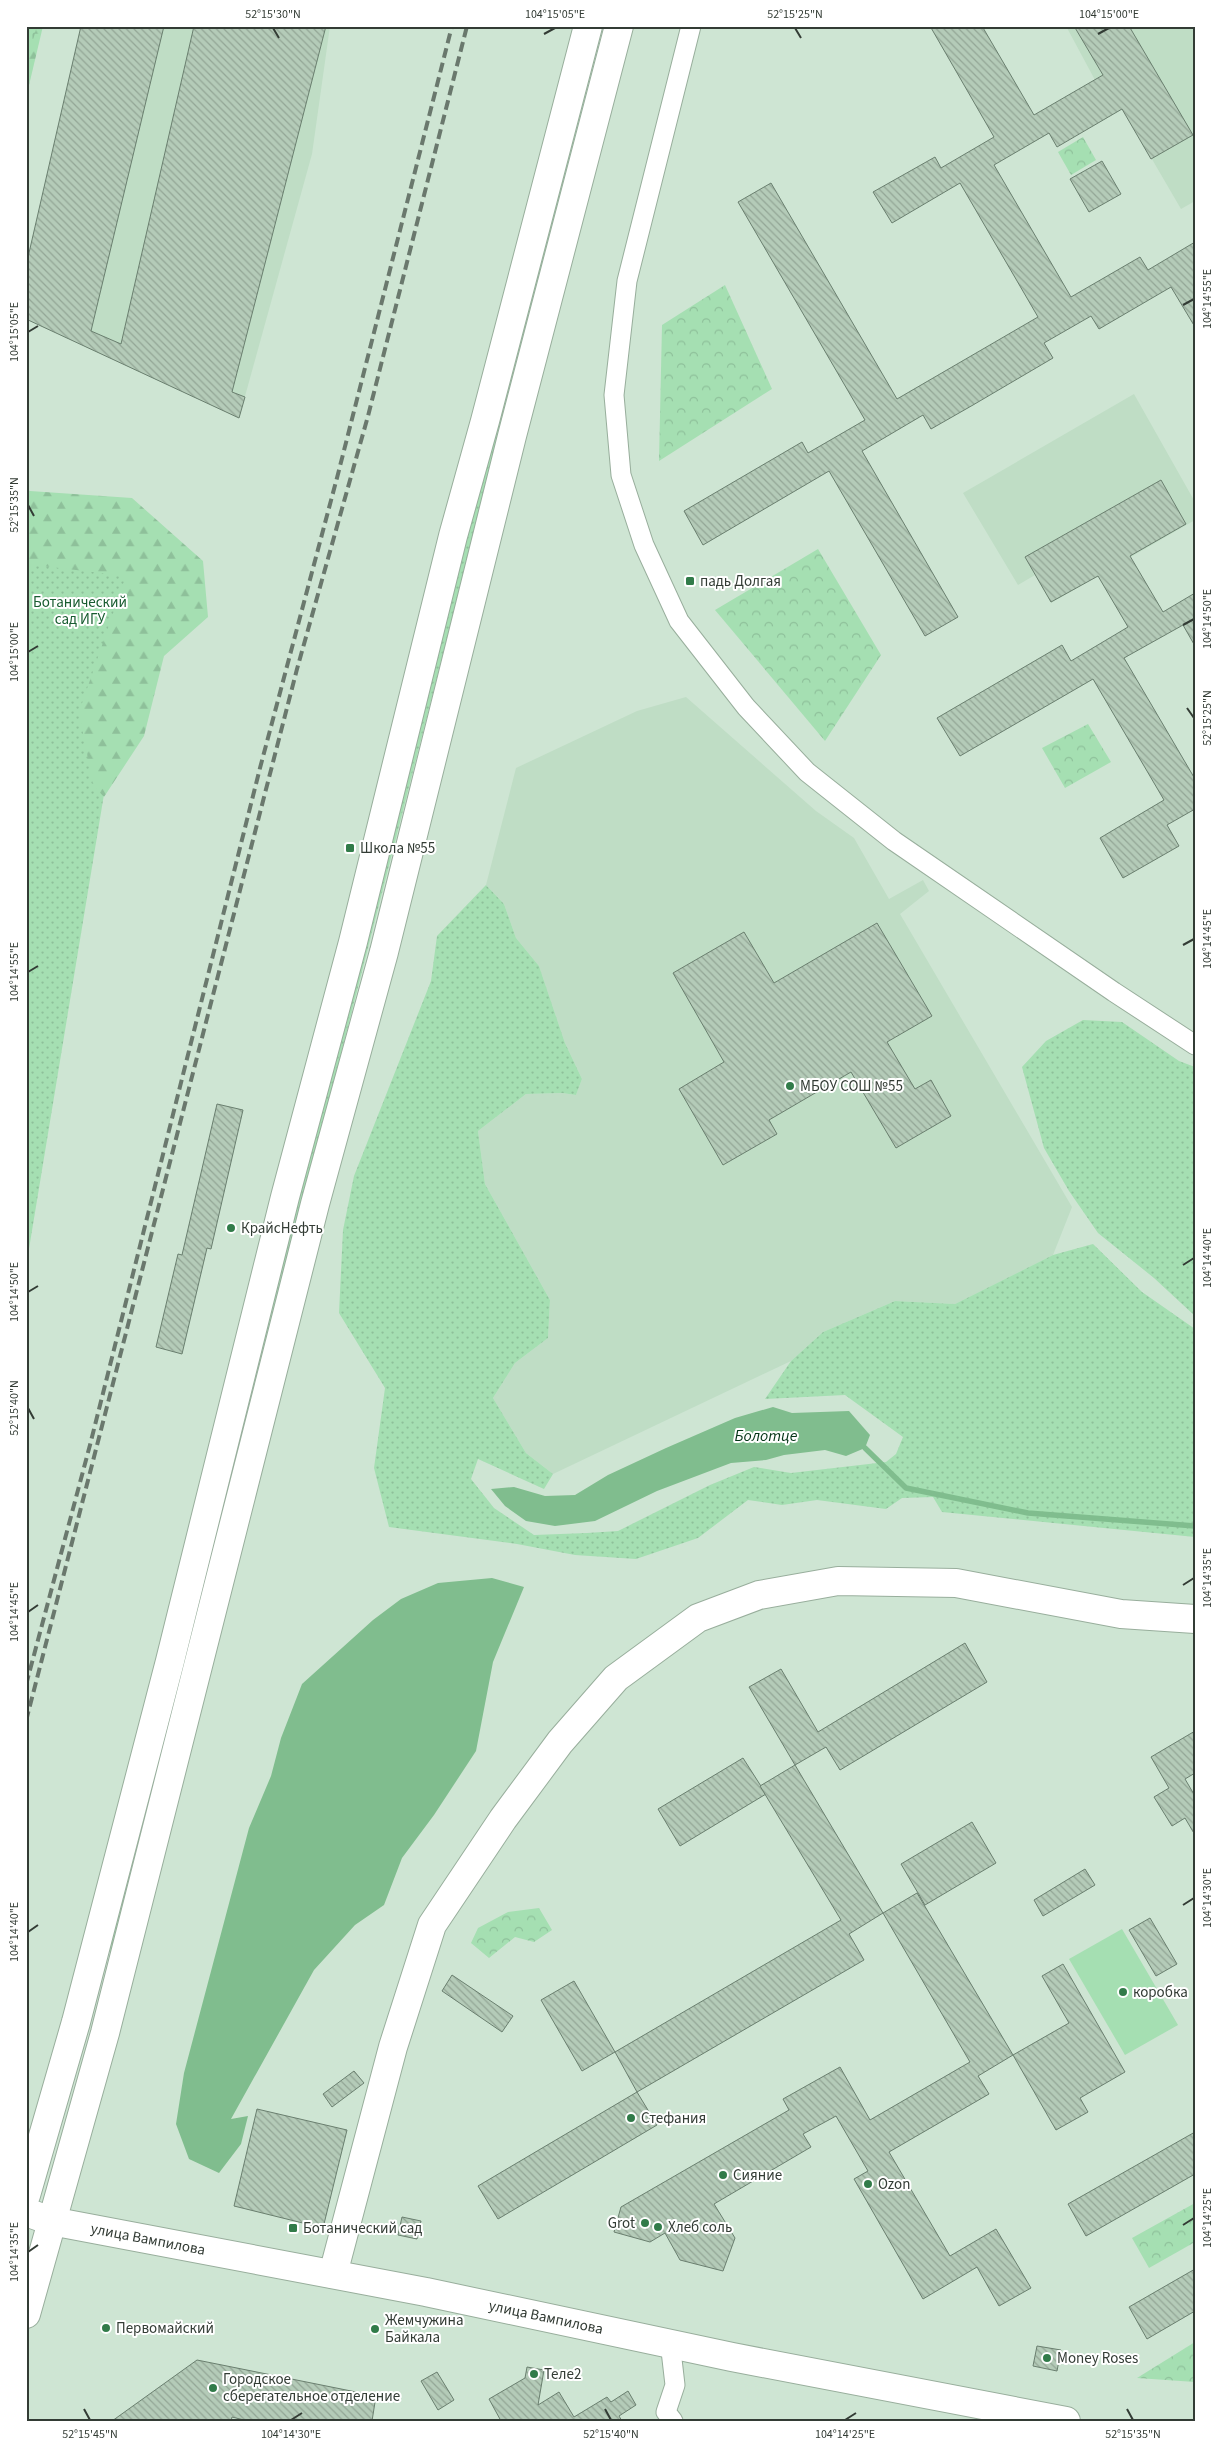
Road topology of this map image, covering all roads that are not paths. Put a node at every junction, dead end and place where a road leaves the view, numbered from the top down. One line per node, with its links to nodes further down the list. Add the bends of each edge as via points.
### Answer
1 (588, 26): 6 (main road, via 453,536 173,1652 76,2022)
2 (619, 26): 7 (main road, via 105,2033)
3 (691, 26): 4 (street, via 627,281 614,395 621,475 644,545 679,621 746,707 807,772 894,841)
4 (1195, 1045)
5 (1195, 1619): 8 (main road, via 1120,1614 956,1583 838,1581 759,1595 698,1618 616,1678 560,1742 503,1819 432,1925 393,2047)
6 (26, 2195)
7 (39, 2217): 8 (main road, улица Вампилова); 9 (main road)
8 (333, 2274): 10 (main road, улица Вампилова)
9 (26, 2314)
10 (670, 2342): 11 (street, via 676,2385); 12 (main road, улица Вампилова, via 732,2357)
11 (666, 2416)
12 (1066, 2421)

